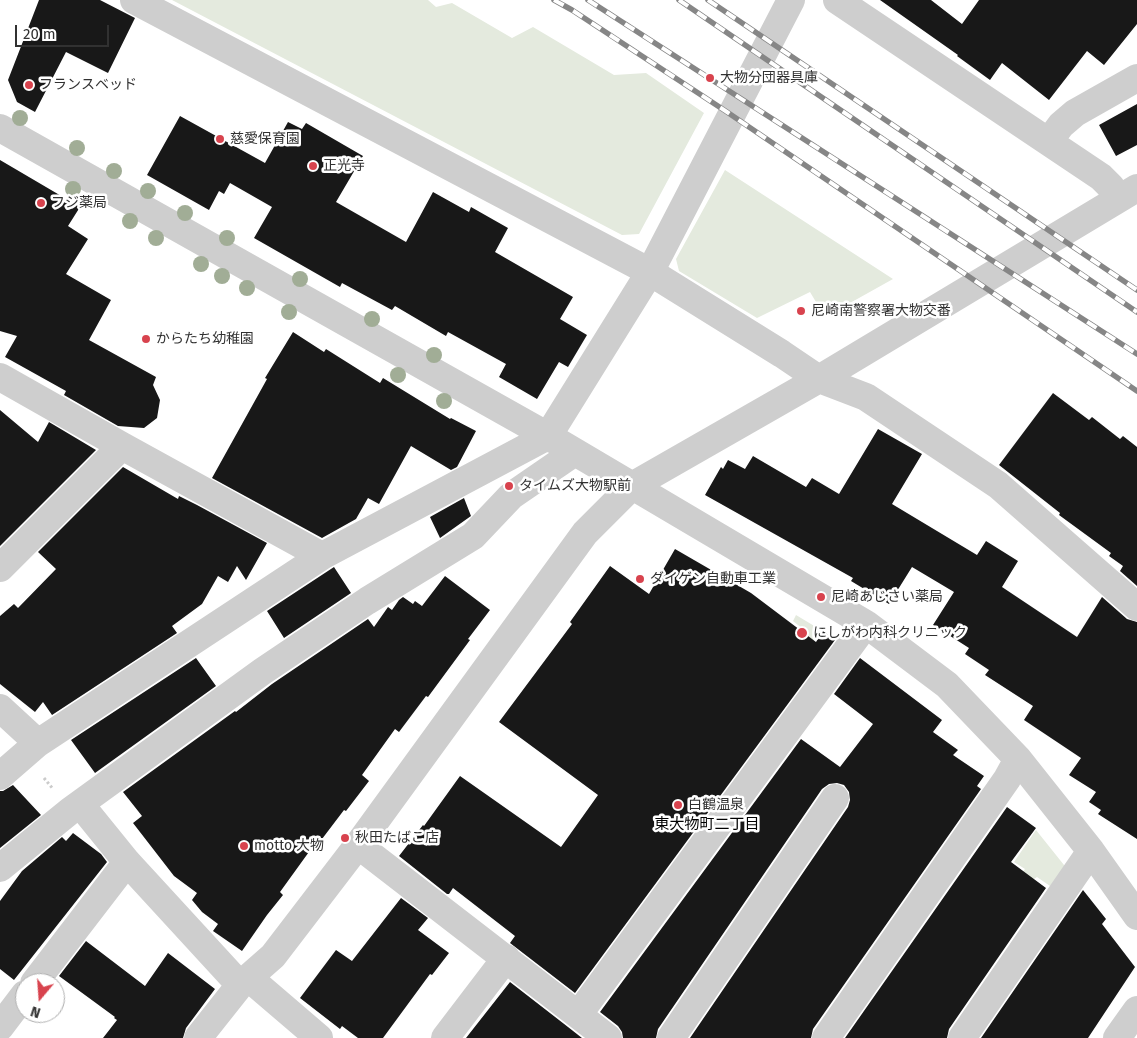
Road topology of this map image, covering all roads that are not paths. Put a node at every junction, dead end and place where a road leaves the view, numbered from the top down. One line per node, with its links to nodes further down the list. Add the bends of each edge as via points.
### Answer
1 (134, 0): 8 (street)
2 (791, 0): 8 (street)
3 (837, 0): 6 (street)
4 (1137, 78): 6 (street, via 1075,113)
5 (0, 128): 11 (street)
6 (1049, 141): 7 (street, via 1111,187)
7 (1127, 194): 10 (street)
8 (650, 272): 10 (street); 11 (street)
9 (0, 377): 12 (street)
10 (819, 379): 14 (street); 17 (street, via 866,397 998,485)
11 (548, 436): 13 (street); 15 (street)
12 (122, 446): 15 (street); 16 (street)
13 (575, 452): 14 (street); 24 (street, via 511,496 473,536 367,601 263,671)
14 (632, 486): 18 (street); 25 (street, via 585,533)
15 (322, 556): 20 (street)
16 (0, 568)
17 (1137, 607)
18 (866, 624): 21 (street, via 947,685); 35 (street)
19 (0, 708): 20 (street)
20 (32, 748): 22 (street)
21 (1018, 759): 26 (street); 42 (street, via 1008,779)
22 (0, 776)
23 (835, 798): 41 (street)
24 (75, 808): 27 (street); 28 (street)
25 (358, 845): 30 (street); 32 (street, via 273,956)
26 (1091, 852): 29 (street); 43 (street)
27 (127, 862): 31 (street); 32 (street)
28 (0, 868)
29 (1137, 916)
30 (506, 958): 35 (street); 39 (street)
31 (42, 973)
32 (244, 981): 37 (street); 38 (street)
33 (15, 1007): 36 (street)
34 (1137, 1010): 44 (street)
35 (578, 1015): 40 (street)
36 (0, 1027)
37 (198, 1038)
38 (319, 1038)
39 (445, 1038)
40 (608, 1038)
41 (671, 1038)
42 (826, 1038)
43 (962, 1038)
44 (1117, 1038)

